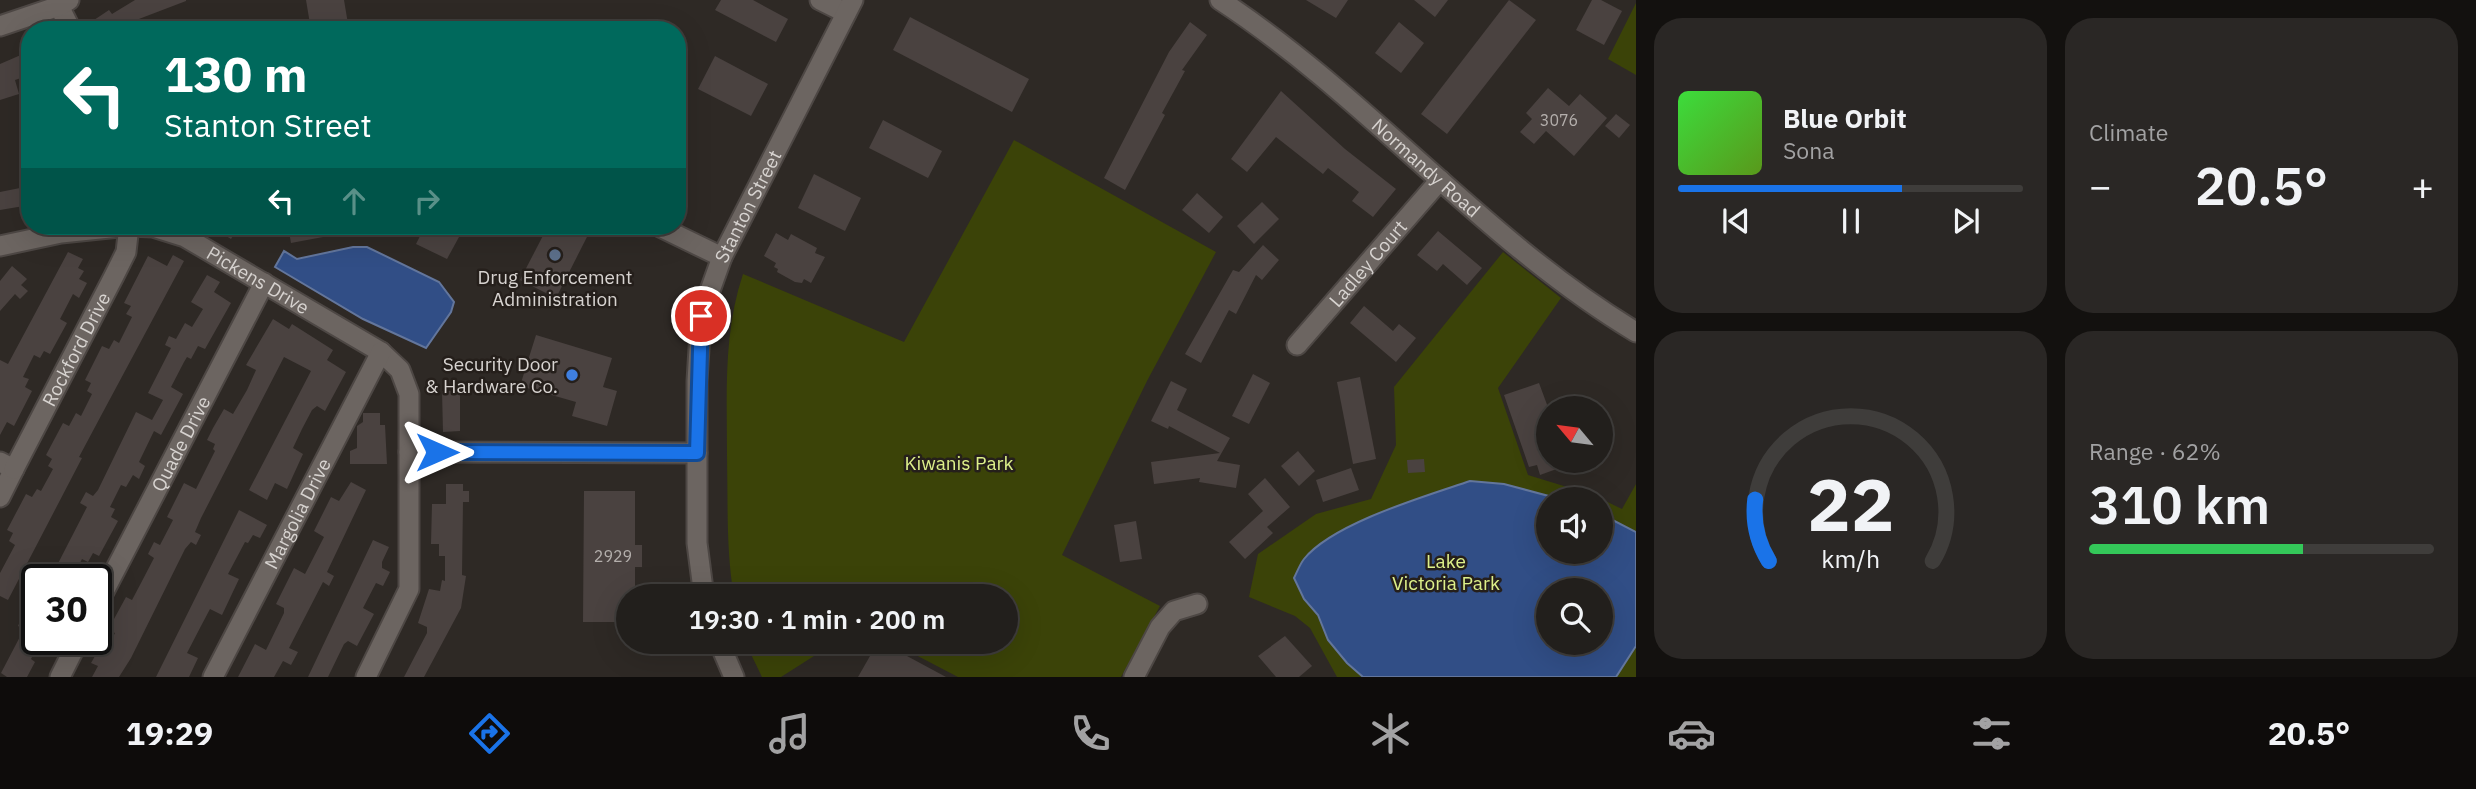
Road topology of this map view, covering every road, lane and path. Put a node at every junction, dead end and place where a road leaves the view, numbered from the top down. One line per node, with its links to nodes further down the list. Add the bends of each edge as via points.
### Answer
1 (820, 0): 4 (street)
2 (1220, 0): 7 (street, Normandy Road, via 1321,77)
3 (64, 3): 5 (street); 6 (street)
4 (849, 7): 13 (street, Stanton Street)
5 (69, 21)
6 (0, 26)
7 (1440, 180): 15 (street, Normandy Road, via 1556,277); 16 (street, Ladley Court)
8 (52, 235): 12 (street, Pickens Drive)
9 (128, 235): 20 (street, Rockford Drive, via 114,276)
10 (179, 235): 14 (street, Pickens Drive)
11 (677, 235): 13 (street)
12 (0, 246)
13 (722, 257): 19 (street, Stanton Street, via 701,316)
14 (264, 283): 17 (street, Pickens Drive); 22 (street, Quade Drive)
15 (1636, 332)
16 (1297, 345)
17 (381, 352): 18 (street, Pickens Drive, via 400,370 407,386); 28 (street, Margolia Drive)
18 (409, 452): 19 (street); 29 (street, Pickens Drive, via 409,589)
19 (697, 453): 23 (street, Stanton Street, via 697,543)
20 (7, 466): 21 (street, Rockford Drive)
21 (0, 497)
22 (112, 576)
23 (702, 584)
24 (1197, 604): 31 (street, via 1174,611 1160,627)
25 (724, 654): 30 (street)
26 (71, 655): 27 (street)
27 (60, 677)
28 (213, 677)
29 (366, 677)
30 (734, 677)
31 (1134, 677)

